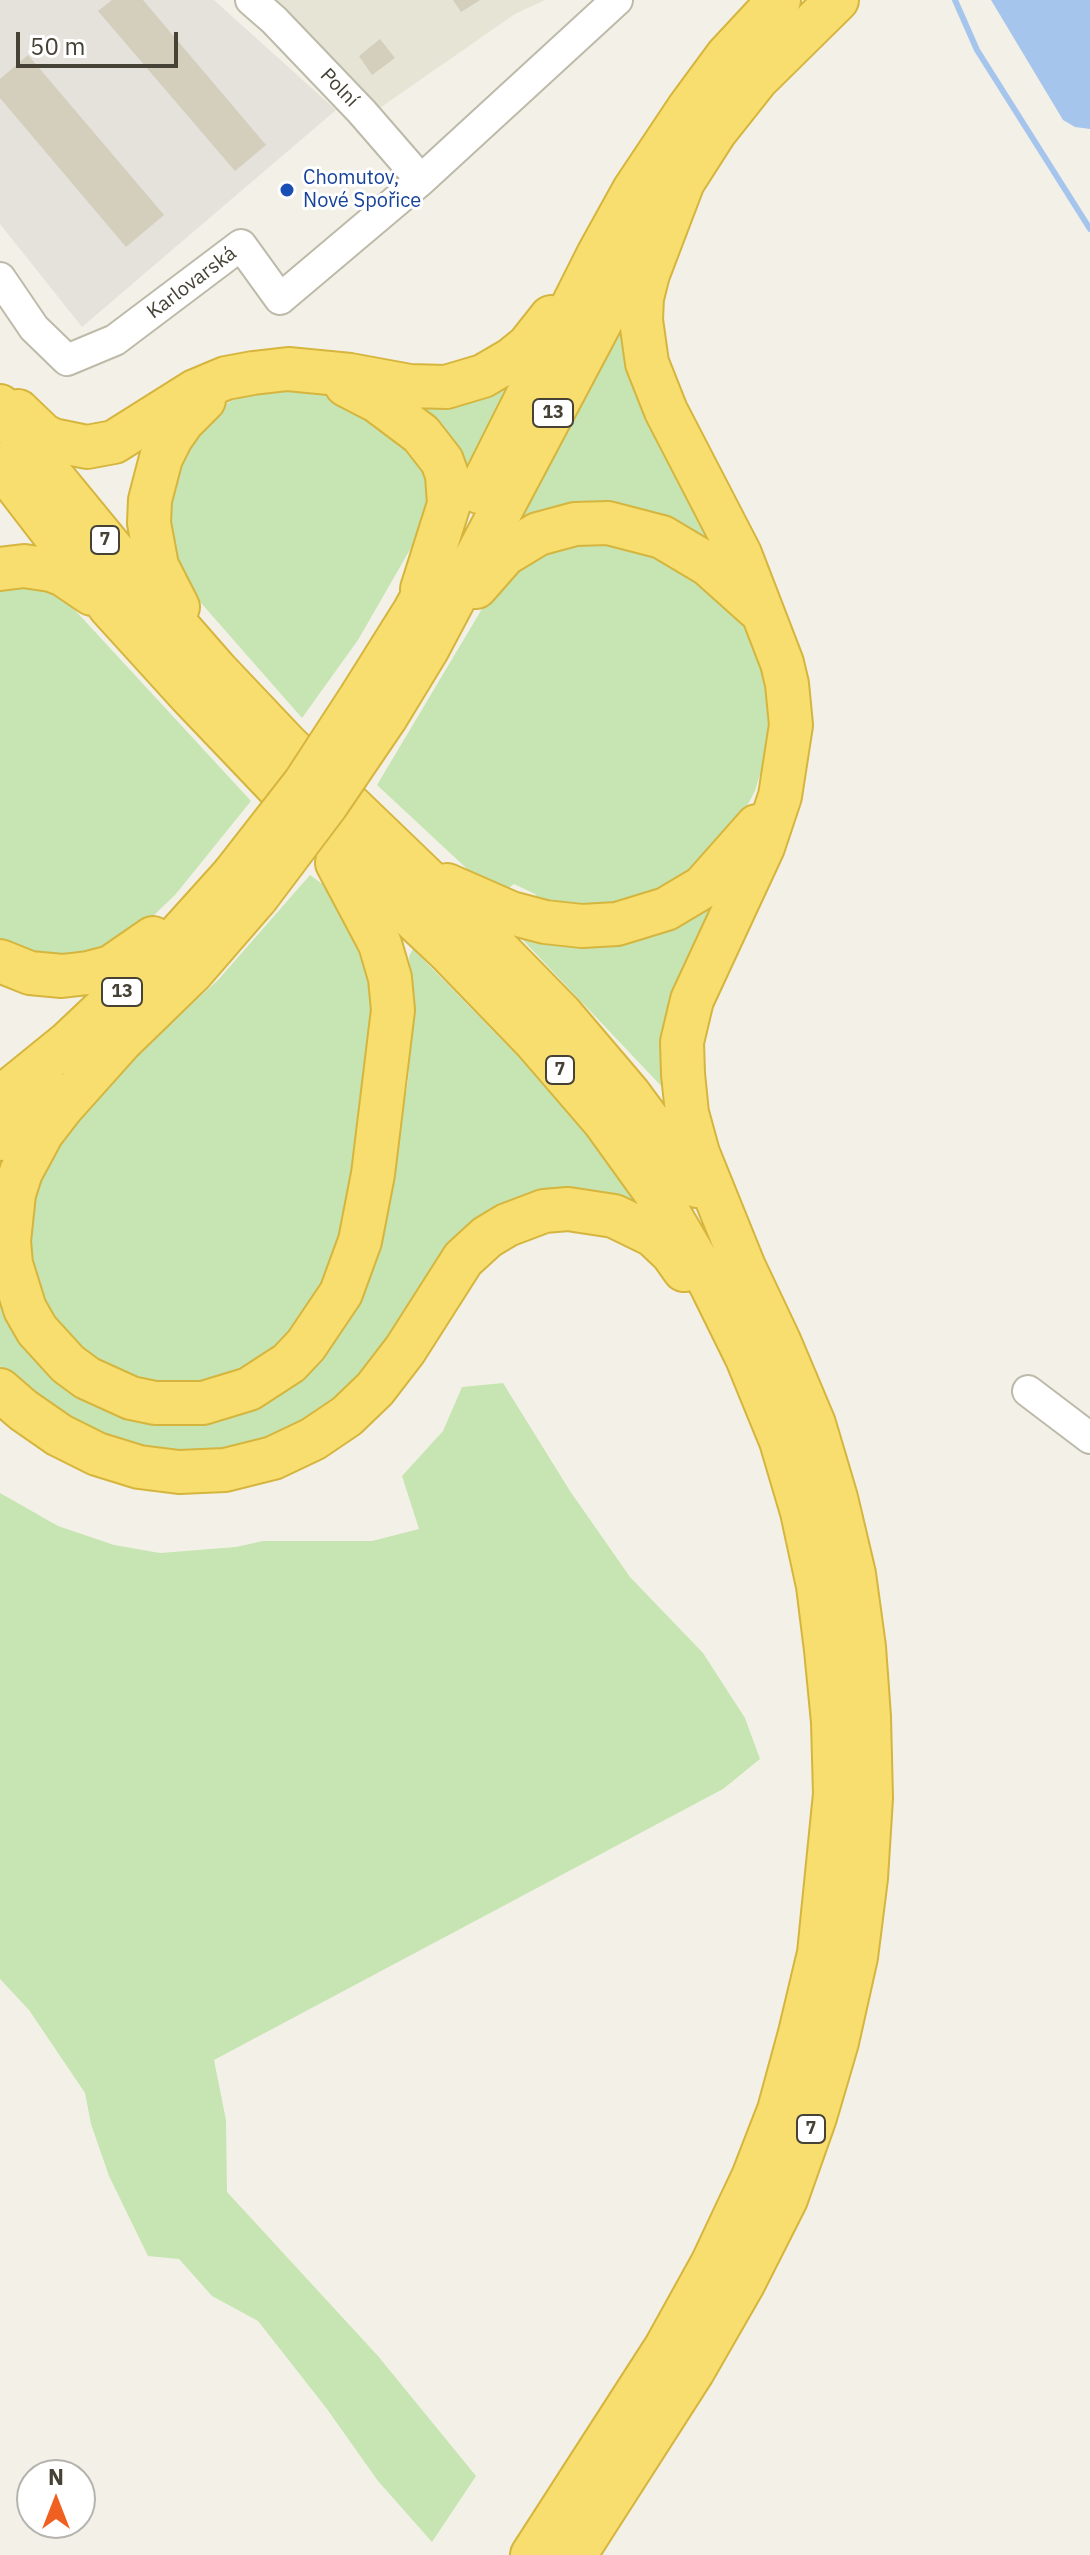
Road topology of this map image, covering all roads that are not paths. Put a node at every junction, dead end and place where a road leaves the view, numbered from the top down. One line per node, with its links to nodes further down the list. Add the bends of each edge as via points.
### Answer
1 (251, 0): 5 (street, Polní)
2 (617, 0): 5 (street, Karlovarská)
3 (779, 0): 7 (highway, 13, via 727,56 688,109)
4 (837, 0): 6 (highway, 13, via 757,79)
5 (421, 180): 8 (street, Karlovarská, via 280,299 241,245 115,340 67,360 34,328)
6 (683, 182): 15 (highway, via 642,298 645,353 666,411 740,554); 16 (highway, 13)
7 (598, 255): 9 (highway, via 528,346 498,369 467,383 419,387 350,375); 16 (highway, 13, via 474,502)
8 (0, 278)
9 (270, 371): 10 (highway, via 226,378 195,391 114,442 87,447 43,435); 16 (highway, via 330,379 377,401 421,434 442,461 449,504); 17 (highway, via 214,392 183,421 161,458 150,500 157,566)
10 (0, 393)
11 (0, 406): 17 (highway, 7, via 78,508)
12 (0, 464): 14 (highway, 7)
13 (0, 569): 14 (highway, via 51,570)
14 (110, 607): 19 (highway, 7)
15 (763, 614): 16 (highway, via 709,565 662,537 608,523 575,524 538,534 505,554); 18 (highway, via 782,663 790,711)
16 (421, 630): 21 (highway, 13, bridge, via 374,706 304,784)
17 (216, 670): 20 (highway, 7)
18 (780, 796): 20 (highway, via 703,887 666,909 617,924 545,922); 26 (highway, via 763,847 692,1000 682,1042 687,1113 698,1153)
19 (316, 827): 23 (highway, via 380,944 390,978 393,1010 373,1174 360,1241 341,1293 320,1326 289,1363 226,1397 191,1404 155,1403 87,1378 37,1330 17,1287 9,1241 21,1172 42,1133); 27 (highway, 7, via 448,951 604,1121 663,1203)
20 (419, 873): 26 (highway, 7, via 561,1014 629,1094 691,1176)
21 (245, 886): 22 (highway, via 111,967 62,976 30,973); 23 (highway, 13, via 192,972); 24 (highway, 13)
22 (0, 961)
23 (121, 1041): 25 (highway, 13)
24 (0, 1098)
25 (0, 1139)
26 (744, 1267): 32 (highway, 7, via 814,1424 854,1574 869,1717 871,1798 860,1926 837,2042 786,2199 693,2371)
27 (747, 1358): 28 (highway, via 672,1253 653,1235 614,1216 568,1209 534,1214 487,1237 463,1259 375,1389 313,1439 273,1458 225,1470 139,1467 59,1435); 31 (highway, 7, via 781,1441 802,1512 826,1650 835,1794 819,1953 779,2110 712,2264 666,2347)
28 (0, 1390)
29 (1028, 1391): 30 (street)
30 (1090, 1438)
31 (532, 2555)
32 (575, 2555)

